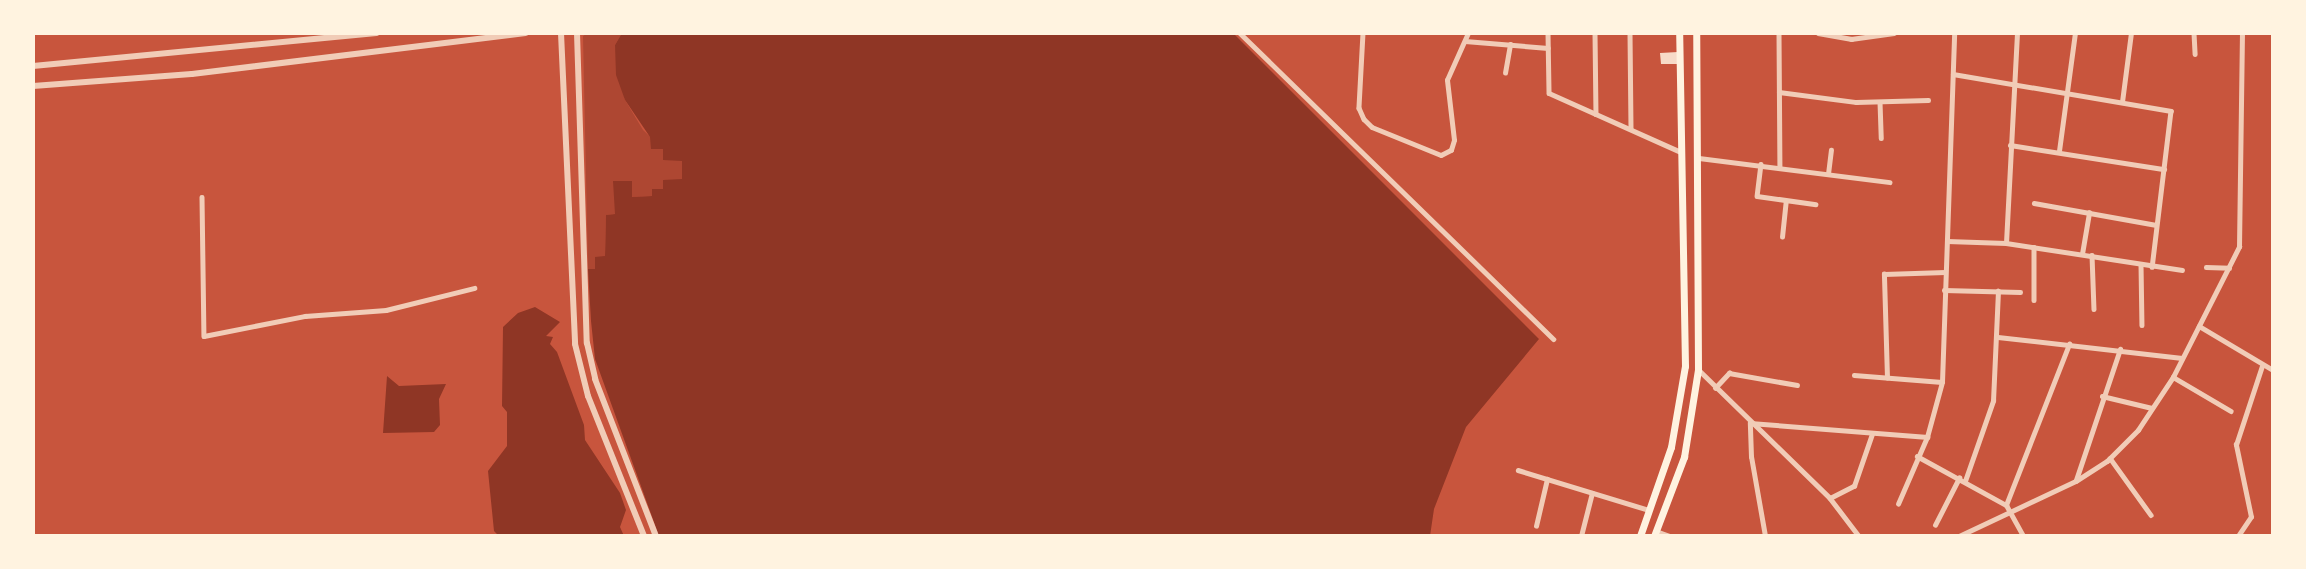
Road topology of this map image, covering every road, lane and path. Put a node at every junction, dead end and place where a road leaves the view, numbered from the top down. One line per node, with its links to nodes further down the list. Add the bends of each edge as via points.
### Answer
1 (376, 33): 29 (street)
2 (445, 33): 25 (street)
3 (525, 33): 25 (street)
4 (561, 33): 115 (street, via 575,344 588,396)
5 (577, 33): 116 (street, via 587,342 595,379)
6 (1240, 33): 81 (street)
7 (1363, 33): 24 (street, via 1359,108 1364,119 1372,127 1441,155 1451,150 1454,140 1447,80)
8 (1468, 33): 24 (street)
9 (1548, 33): 27 (street)
10 (1595, 33): 39 (street)
11 (1630, 33): 40 (street)
12 (1679, 33): 45 (main road)
13 (1696, 33): 46 (main road)
14 (1779, 33): 34 (street)
15 (1818, 33): 23 (street)
16 (1894, 33): 23 (street)
17 (1954, 33): 31 (street)
18 (2017, 33): 32 (street)
19 (2075, 33): 35 (street)
20 (2131, 33): 38 (street)
21 (2194, 33): 28 (street)
22 (2242, 33): 69 (street, via 2241,234)
23 (1851, 36)
24 (1465, 41): 26 (street)
25 (445, 44): 33 (street, via 192,74)
26 (1510, 44): 27 (street); 30 (street)
27 (1548, 48): 39 (street, via 1549,93)
28 (2194, 54)
29 (33, 66)
30 (1505, 73)
31 (1953, 74): 32 (street); 61 (street)
32 (2014, 83): 35 (street); 42 (street)
33 (33, 86)
34 (1780, 92): 37 (street); 48 (street)
35 (2066, 93): 38 (street); 44 (street)
36 (1928, 100): 37 (street)
37 (1880, 102): 41 (street)
38 (2122, 102): 49 (street, via 2172,112)
39 (1596, 114): 40 (street)
40 (1631, 128): 45 (street)
41 (1881, 138)
42 (2010, 145): 44 (street); 62 (street)
43 (1831, 150): 50 (street)
44 (2059, 151): 49 (street)
45 (1681, 152): 53 (main road)
46 (1699, 158): 47 (street); 54 (main road)
47 (1761, 164): 48 (street); 55 (street, via 1757,196)
48 (1780, 166): 50 (street)
49 (2164, 170): 59 (street)
50 (1828, 174): 51 (street)
51 (1889, 182)
52 (202, 197): 72 (street, via 204,336 305,316 386,310)
53 (1682, 201): 54 (main road); 110 (main road, via 1685,366 1671,447)
54 (1699, 201): 86 (main road)
55 (1786, 201): 57 (street); 60 (street)
56 (2034, 203): 58 (street)
57 (1815, 204)
58 (2089, 213): 59 (street); 64 (street)
59 (2156, 225): 67 (street)
60 (1782, 237)
61 (1947, 241): 62 (street); 71 (street)
62 (2006, 243): 63 (street)
63 (2034, 247): 64 (street); 76 (street)
64 (2082, 254): 65 (street)
65 (2092, 255): 66 (street); 77 (street)
66 (2141, 264): 67 (street); 78 (street)
67 (2152, 267): 70 (street)
68 (2206, 267): 69 (street)
69 (2230, 268): 79 (street)
70 (2182, 270)
71 (1945, 272): 73 (street); 90 (street, via 1884,274)
72 (474, 288)
73 (1944, 290): 74 (street); 91 (street)
74 (1998, 291): 75 (street); 80 (street)
75 (2020, 292)
76 (2034, 300)
77 (2094, 309)
78 (2142, 325)
79 (2199, 326): 84 (street); 85 (street)
80 (1998, 337): 82 (street); 104 (street, via 1993,401)
81 (1554, 339)
82 (2069, 344): 83 (street); 109 (street)
83 (2120, 349): 84 (street); 94 (street)
84 (2182, 358): 89 (street)
85 (2262, 366): 87 (street); 124 (street, via 2236,445 2251,517)
86 (1698, 370): 93 (street); 114 (main road, via 1684,457)
87 (2273, 370)
88 (1854, 375): 90 (street)
89 (2173, 377): 95 (street); 96 (street)
90 (1887, 378): 91 (street)
91 (1942, 382): 99 (street)
92 (1797, 385): 93 (street, via 1729,373)
93 (1715, 388): 97 (street)
94 (2102, 396): 95 (street); 105 (street)
95 (2151, 408): 101 (street, via 2138,430)
96 (2231, 411)
97 (1750, 424): 98 (street); 107 (street); 120 (street)
98 (1872, 434): 99 (street); 107 (street, via 1854,486)
99 (1927, 437): 100 (street)
100 (1917, 456): 104 (street); 108 (street)
101 (2110, 458): 105 (street); 111 (street)
102 (1518, 470): 103 (street)
103 (1547, 479): 106 (street); 112 (street)
104 (1962, 480): 109 (street); 113 (street)
105 (2076, 481): 109 (street)
106 (1592, 493): 110 (street); 117 (street)
107 (1830, 498): 121 (street)
108 (1898, 504)
109 (2006, 508): 122 (street); 123 (street)
110 (1650, 510): 118 (main road)
111 (2151, 515)
112 (1536, 526)
113 (1935, 526)
114 (1655, 533): 119 (street)
115 (644, 536)
116 (656, 536)
117 (1581, 536)
118 (1640, 536)
119 (1670, 536)
120 (1765, 536)
121 (1859, 536)
122 (1959, 536)
123 (2023, 536)
124 (2238, 536)

